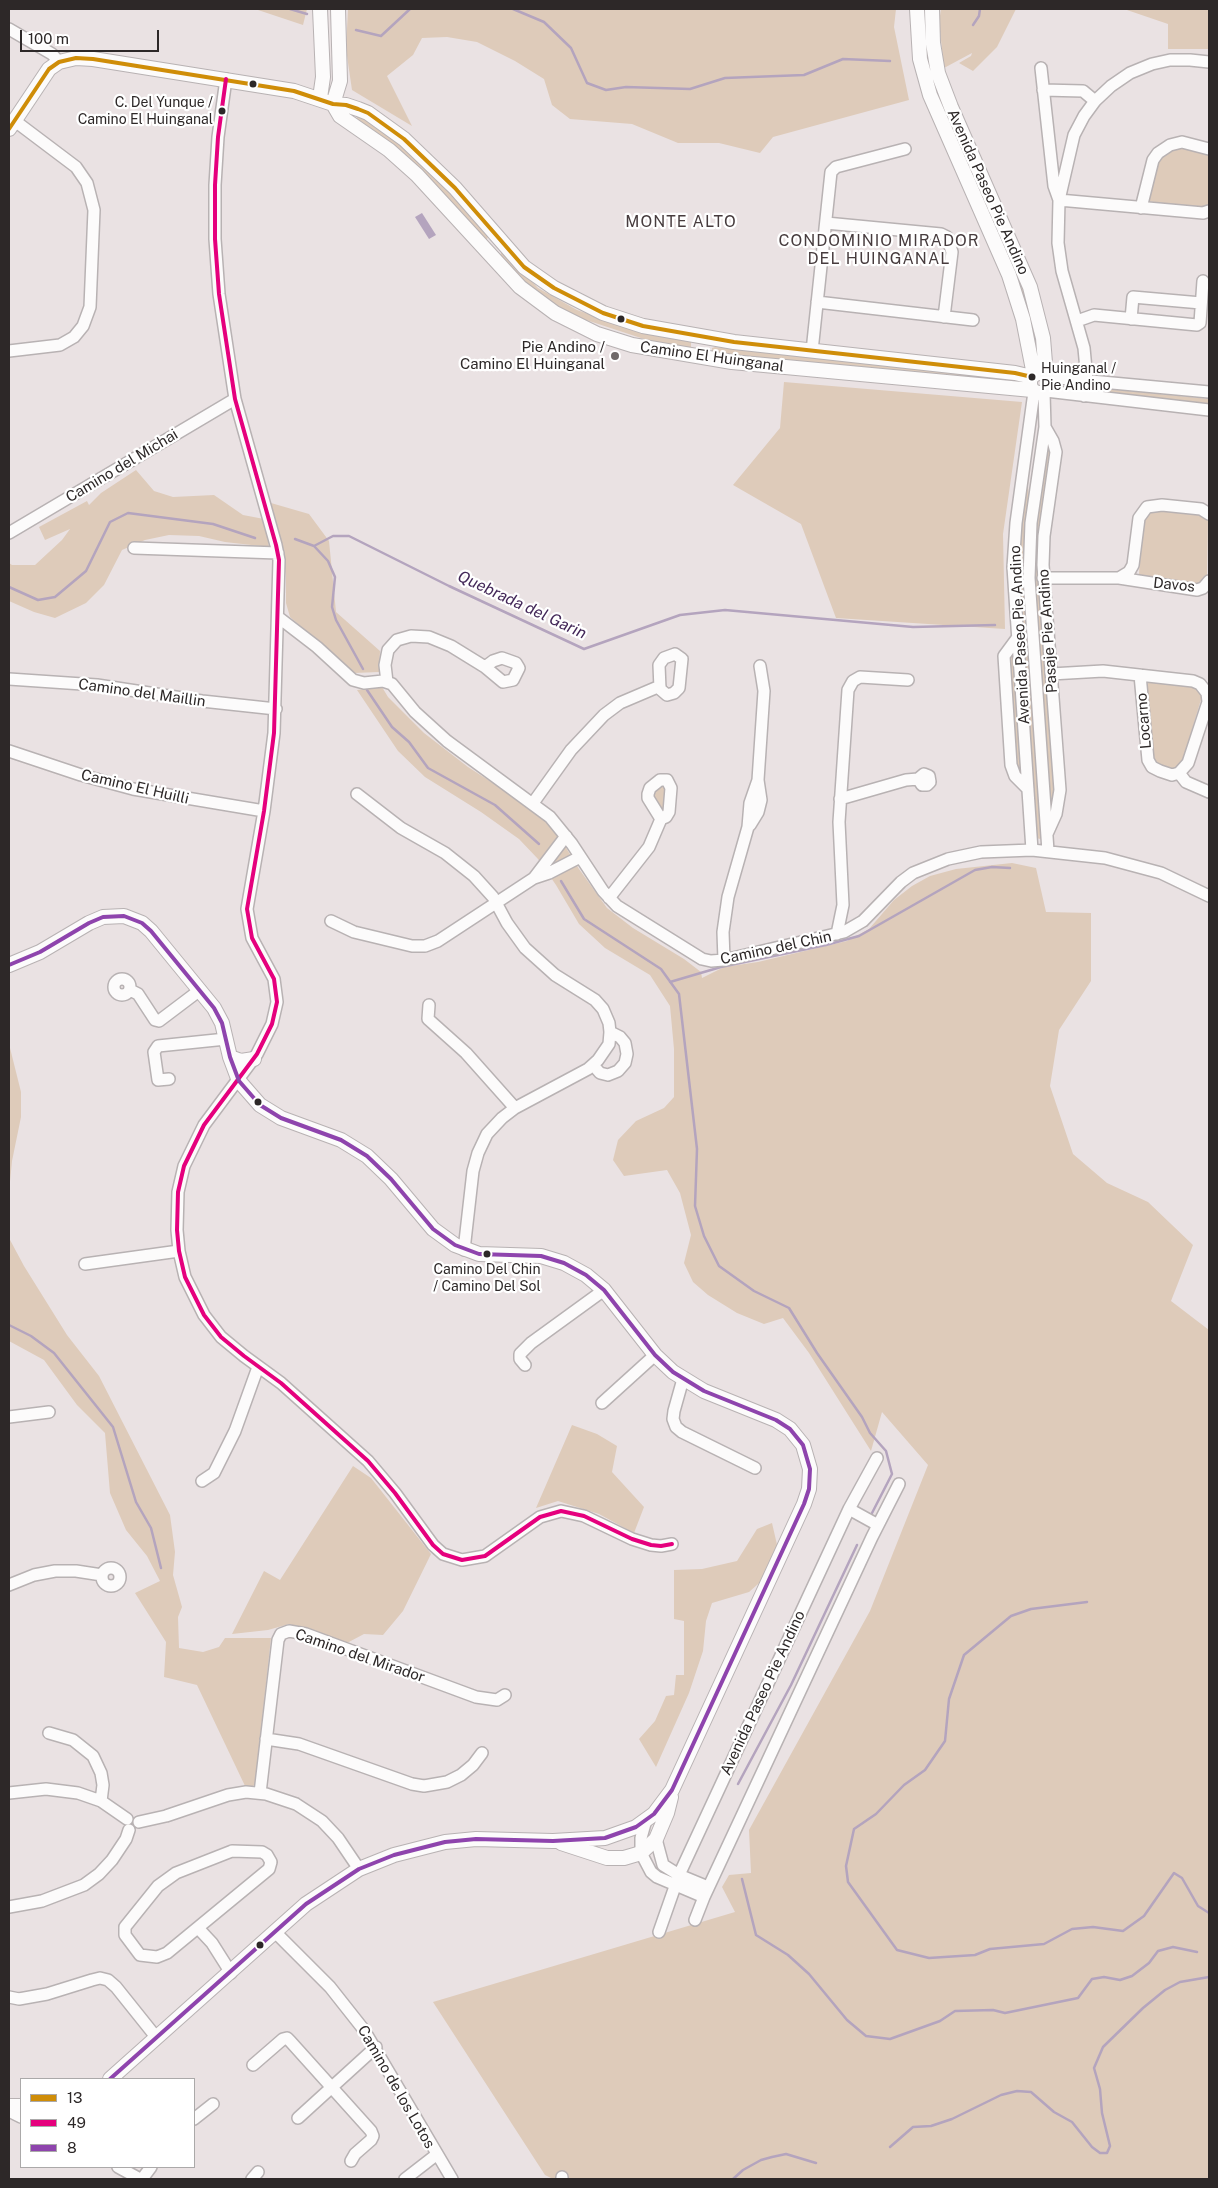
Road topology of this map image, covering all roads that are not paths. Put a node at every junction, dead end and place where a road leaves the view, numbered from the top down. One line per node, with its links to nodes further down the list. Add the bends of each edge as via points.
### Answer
1 (320, 9): 6 (street)
2 (338, 9): 7 (street)
3 (917, 9): 36 (street, Avenida Paseo Pie Andino, via 924,79 1009,275)
4 (932, 9): 36 (street, Avenida Paseo Pie Andino, via 932,43 941,83 1030,287 1041,332)
5 (9, 29): 8 (street, via 52,54)
6 (321, 33): 7 (street, via 328,44); 13 (street)
7 (339, 42): 13 (street, via 340,81)
8 (59, 62): 11 (street, Camino El Huinganal, via 93,59); 15 (street, via 44,74)
9 (1209, 62): 14 (street, via 1180,60 1152,64 1120,79)
10 (1041, 68): 12 (street)
11 (226, 79): 13 (street, Camino El Huinganal, via 294,91); 39 (street, via 218,137 214,214 219,294)
12 (1043, 90): 14 (street, via 1083,91); 18 (street, via 1054,186)
13 (326, 101): 22 (street, Camino El Huinganal, via 368,113 404,139 455,188); 23 (street, Camino El Huinganal, via 340,116 390,150 417,175)
14 (1095, 101): 18 (street, via 1074,135)
15 (12, 125): 32 (street, via 76,166 87,183 94,210 90,307 83,326 74,337 60,345)
16 (905, 149): 21 (street, via 831,172)
17 (1209, 149): 19 (street, via 1182,142 1170,145 1158,154 1153,160)
18 (1060, 200): 19 (street); 30 (street, via 1060,258)
19 (1141, 208): 20 (street)
20 (1209, 211)
21 (826, 223): 25 (street); 27 (street, via 947,237 952,252)
22 (500, 239): 23 (street); 31 (street, Camino El Huinganal, via 524,267 586,306 643,326)
23 (488, 252): 34 (street, Camino El Huinganal, via 532,297 581,327 632,345)
24 (1203, 281): 26 (street)
25 (817, 302): 27 (street); 33 (street)
26 (1201, 303): 28 (street, via 1200,323 1197,325); 28 (street, via 1133,297)
27 (944, 317): 29 (street)
28 (1131, 319): 30 (street, via 1094,315)
29 (972, 320)
30 (1077, 321): 35 (street)
31 (703, 337): 33 (street, Camino El Huinganal); 34 (street)
32 (9, 351)
33 (812, 351): 36 (street, Camino El Huinganal, via 1015,373)
34 (701, 358): 36 (street, Camino El Huinganal)
35 (1087, 380): 36 (street, Camino El Huinganal); 37 (street, Camino El Huinganal); 38 (street)
36 (1039, 384): 38 (street, Camino El Huinganal); 41 (street, Avenida Paseo Pie Andino); 52 (street, Avenida Paseo Pie Andino, via 1014,544)
37 (1209, 392)
38 (1084, 396): 40 (street, Camino El Huinganal)
39 (235, 398): 43 (street, Camino del Michai); 45 (street)
40 (1209, 410)
41 (1045, 427): 47 (street, Pasaje Pie Andino, via 1053,441 1056,459 1044,536); 72 (street, Avenida Paseo Pie Andino, via 1031,523 1029,568)
42 (1209, 514): 46 (street, via 1201,509 1147,507 1139,518)
43 (9, 533)
44 (134, 548): 45 (street)
45 (278, 553): 51 (street)
46 (1133, 565): 48 (street); 49 (street, Davos, via 1136,574)
47 (1043, 578): 48 (street, Davos); 55 (street, Pasaje Pie Andino)
48 (1119, 578): 49 (street, Davos)
49 (1145, 582): 50 (street, Davos, via 1193,590)
50 (1207, 587)
51 (278, 617): 59 (street, via 353,680); 62 (street)
52 (1018, 637): 74 (street, Pasaje Pie Andino, via 1004,656 1011,766 1015,776 1028,789)
53 (760, 666): 85 (street, via 764,691 758,780 761,803 748,827 728,897 723,932)
54 (485, 667): 59 (street, via 443,642 411,636 397,640 388,650 385,665)
55 (1050, 674): 56 (street, Locarno, via 1089,670); 72 (street, Pasaje Pie Andino, via 1059,798)
56 (1140, 675): 60 (street, Locarno); 64 (street, Locarno, via 1148,760 1160,772)
57 (9, 679): 62 (street, Camino del Maillin, via 88,684)
58 (908, 680): 68 (street, via 863,677 851,683)
59 (388, 682): 69 (street, Camino del Chin, via 447,741)
60 (1206, 685): 64 (street, Locarno, via 1207,706 1188,762)
61 (660, 686): 69 (street, via 620,703 604,715 566,756)
62 (276, 709): 70 (street)
63 (9, 750): 70 (street, Camino El Huilli, via 81,776 133,789)
64 (1179, 773): 66 (street, Locarno, via 1186,782)
65 (918, 779): 68 (street)
66 (1209, 792)
67 (357, 794): 80 (street, via 401,828 465,867 483,884)
68 (840, 799): 81 (street)
69 (533, 803): 73 (street, Camino del Chin)
70 (264, 811): 93 (street, via 248,899 248,918 252,938 274,979 277,1002 272,1024)
71 (661, 819): 79 (street, via 649,847)
72 (1047, 835): 75 (street, Avenida Paseo Pie Andino)
73 (566, 836): 76 (street, Camino del Chin); 77 (street)
74 (1032, 850): 75 (street, Camino del Chin); 83 (street, Camino del Chin, via 981,852 923,867 901,882)
75 (1048, 851): 78 (street, Camino del Chin, via 1105,858 1142,867)
76 (580, 857): 77 (street); 79 (street, Camino del Chin)
77 (534, 878): 80 (street)
78 (1209, 896)
79 (609, 898): 85 (street, Camino del Chin, via 626,913 692,954 707,961)
80 (496, 903): 82 (street, via 425,946 412,946 354,932); 90 (street, via 532,955 555,975 600,1004)
81 (843, 905): 83 (street); 84 (street)
82 (331, 921)
83 (856, 926): 84 (street, Camino del Chin)
84 (837, 934): 85 (street, Camino del Chin)
85 (724, 960)
86 (9, 965): 88 (street, via 40,952 96,920 124,916 147,927)
87 (130, 990): 88 (street, via 138,994 159,1022)
88 (200, 990): 91 (street, via 218,1015)
89 (429, 1005): 97 (street, via 428,1020 466,1053)
90 (610, 1032): 94 (street, via 606,1050); 94 (street, via 625,1043 627,1054 623,1066 606,1075)
91 (226, 1039): 92 (street); 95 (street, via 158,1046 154,1052 158,1080)
92 (230, 1057): 93 (street, via 241,1062); 96 (street)
93 (254, 1059): 96 (street)
94 (593, 1065): 97 (street)
95 (169, 1079)
96 (239, 1081): 98 (street, via 266,1110 327,1134 367,1156 433,1229); 99 (street, via 204,1125 184,1166 177,1206)
97 (515, 1108): 98 (street, via 491,1130 478,1153)
98 (464, 1250): 101 (street, via 553,1259 576,1268)
99 (179, 1251): 100 (street); 104 (street, via 188,1284 204,1315 221,1337)
100 (85, 1264)
101 (604, 1290): 102 (street); 103 (street, via 520,1354)
102 (655, 1355): 105 (street); 106 (street)
103 (525, 1365)
104 (258, 1367): 111 (street, via 235,1431 214,1473); 115 (street, via 281,1383 368,1461 396,1493 433,1545 449,1557 470,1560 485,1556 540,1517 561,1511 584,1516 651,1546)
105 (682, 1378): 110 (street, via 673,1419 676,1427); 122 (street, via 709,1393 784,1424 803,1445 810,1476 804,1504)
106 (602, 1403)
107 (50, 1412): 108 (street)
108 (9, 1417)
109 (877, 1458): 113 (street, Avenida Paseo Pie Andino)
110 (755, 1468)
111 (202, 1481)
112 (899, 1484): 114 (street)
113 (849, 1508): 114 (street); 132 (street, Avenida Paseo Pie Andino)
114 (878, 1525): 133 (street)
115 (672, 1544)
116 (102, 1575): 117 (street, via 55,1571)
117 (9, 1585)
118 (505, 1695): 120 (street, Camino del Mirador, via 489,1701 306,1634 289,1631 281,1634 278,1640)
119 (49, 1733): 125 (street, via 73,1740 93,1756 101,1773)
120 (266, 1740): 121 (street, via 299,1744 424,1786 447,1782 461,1775); 124 (street, Camino del Mirador)
121 (482, 1754)
122 (672, 1790): 126 (street, via 661,1807); 128 (street)
123 (9, 1793): 125 (street, via 57,1789 78,1792)
124 (260, 1793): 127 (street, via 228,1795 139,1822 134,1817); 131 (street, via 285,1800 314,1815 338,1838)
125 (101, 1801): 127 (street)
126 (646, 1820): 129 (street, via 615,1835); 130 (street)
127 (128, 1825): 134 (street, via 122,1846 112,1860 84,1886 42,1901)
128 (656, 1839): 130 (street); 132 (street, via 663,1865)
129 (554, 1841): 130 (street, via 607,1858); 131 (street, via 491,1839 445,1842 403,1852)
130 (641, 1853): 132 (street, via 657,1877)
131 (360, 1870): 137 (street, via 323,1892)
132 (677, 1880): 133 (street); 138 (street, Avenida Paseo Pie Andino)
133 (706, 1892): 135 (street)
134 (9, 1907)
135 (695, 1920)
136 (198, 1928): 136 (street, via 167,1953 157,1957 140,1955 125,1935 125,1927 158,1886 176,1872 232,1851 267,1855 271,1862 269,1869); 139 (street)
137 (274, 1932): 139 (street); 142 (street, Camino de los Lotos, via 330,1987)
138 (659, 1932)
139 (234, 1970): 141 (street)
140 (9, 1997): 141 (street, via 19,1999 100,1978 108,1980)
141 (156, 2037): 144 (street)
142 (376, 2047): 145 (street); 149 (street, Camino de los Lotos)
143 (253, 2064): 145 (street, via 287,2038)
144 (111, 2078)
145 (331, 2088): 148 (street); 150 (street, via 373,2136)
146 (213, 2104): 147 (street)
147 (195, 2118)
148 (298, 2118)
149 (436, 2155): 154 (street); 155 (street, Camino de los Lotos)
150 (351, 2161)
151 (120, 2168): 153 (street)
152 (150, 2168): 153 (street)
153 (141, 2179)
154 (405, 2179)
155 (452, 2179)

